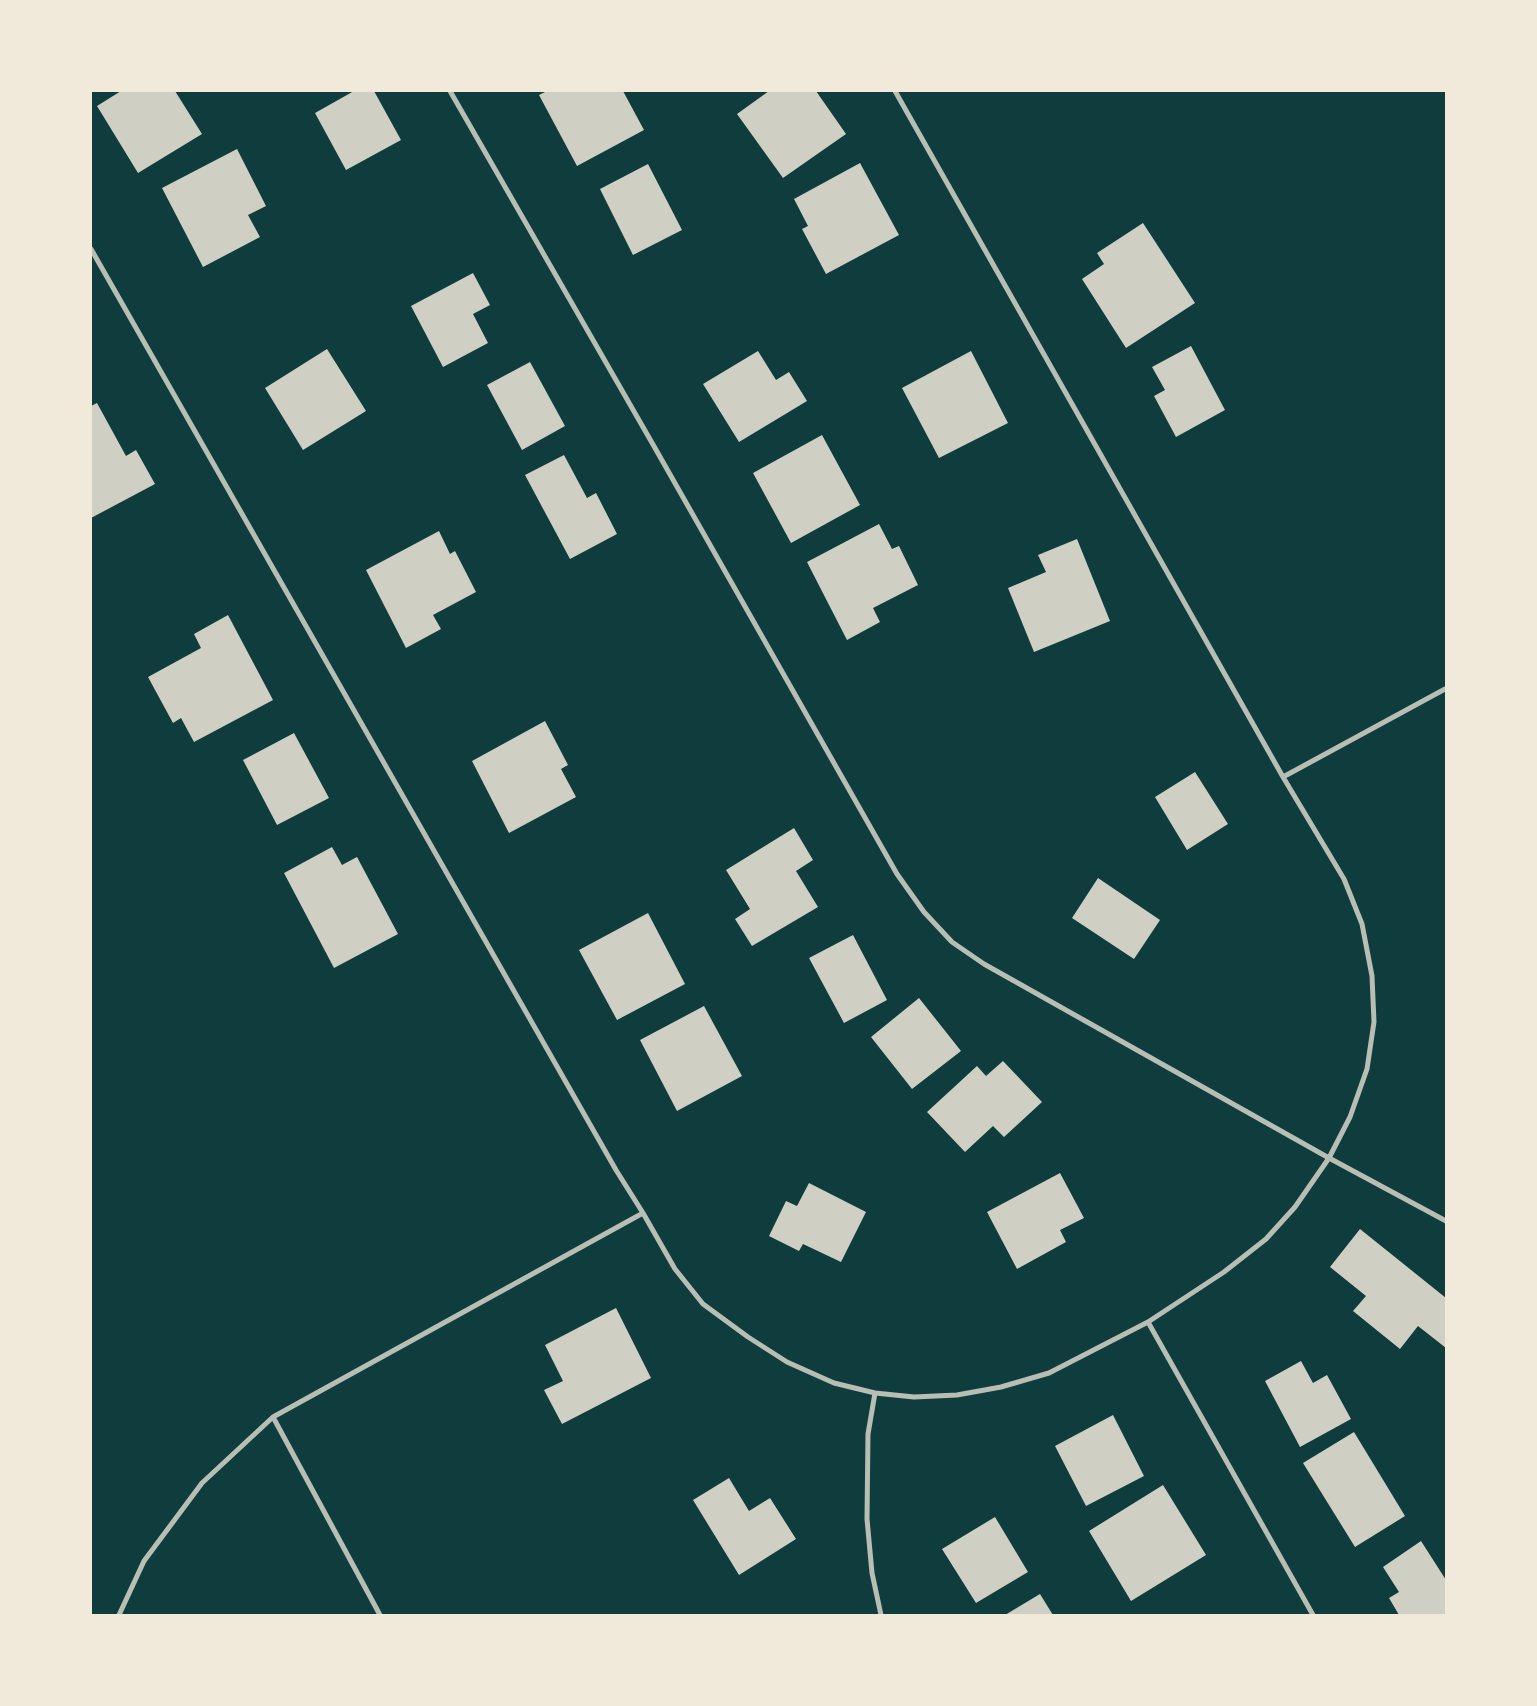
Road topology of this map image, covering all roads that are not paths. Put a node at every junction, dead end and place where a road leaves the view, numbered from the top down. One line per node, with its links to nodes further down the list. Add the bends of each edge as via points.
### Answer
1 (450, 91): 6 (street, via 897,874 924,912 952,942 984,964)
2 (895, 91): 5 (street)
3 (91, 249): 7 (street)
4 (1445, 689): 5 (street)
5 (1283, 777): 6 (street, via 1344,880 1362,924 1372,976 1374,1022 1366,1069 1350,1117)
6 (1329, 1158): 8 (street); 9 (street, via 1295,1207 1266,1239 1224,1272)
7 (643, 1213): 10 (street, via 675,1269 703,1304 748,1338 788,1362 834,1383); 11 (street)
8 (1446, 1221)
9 (1148, 1322): 10 (street, via 1050,1373 1002,1387 958,1395 914,1397); 15 (street)
10 (875, 1393): 14 (street, via 868,1434 867,1519 872,1572)
11 (273, 1417): 12 (street, via 202,1484 144,1561); 13 (street)
12 (119, 1615)
13 (380, 1615)
14 (881, 1615)
15 (1313, 1615)

